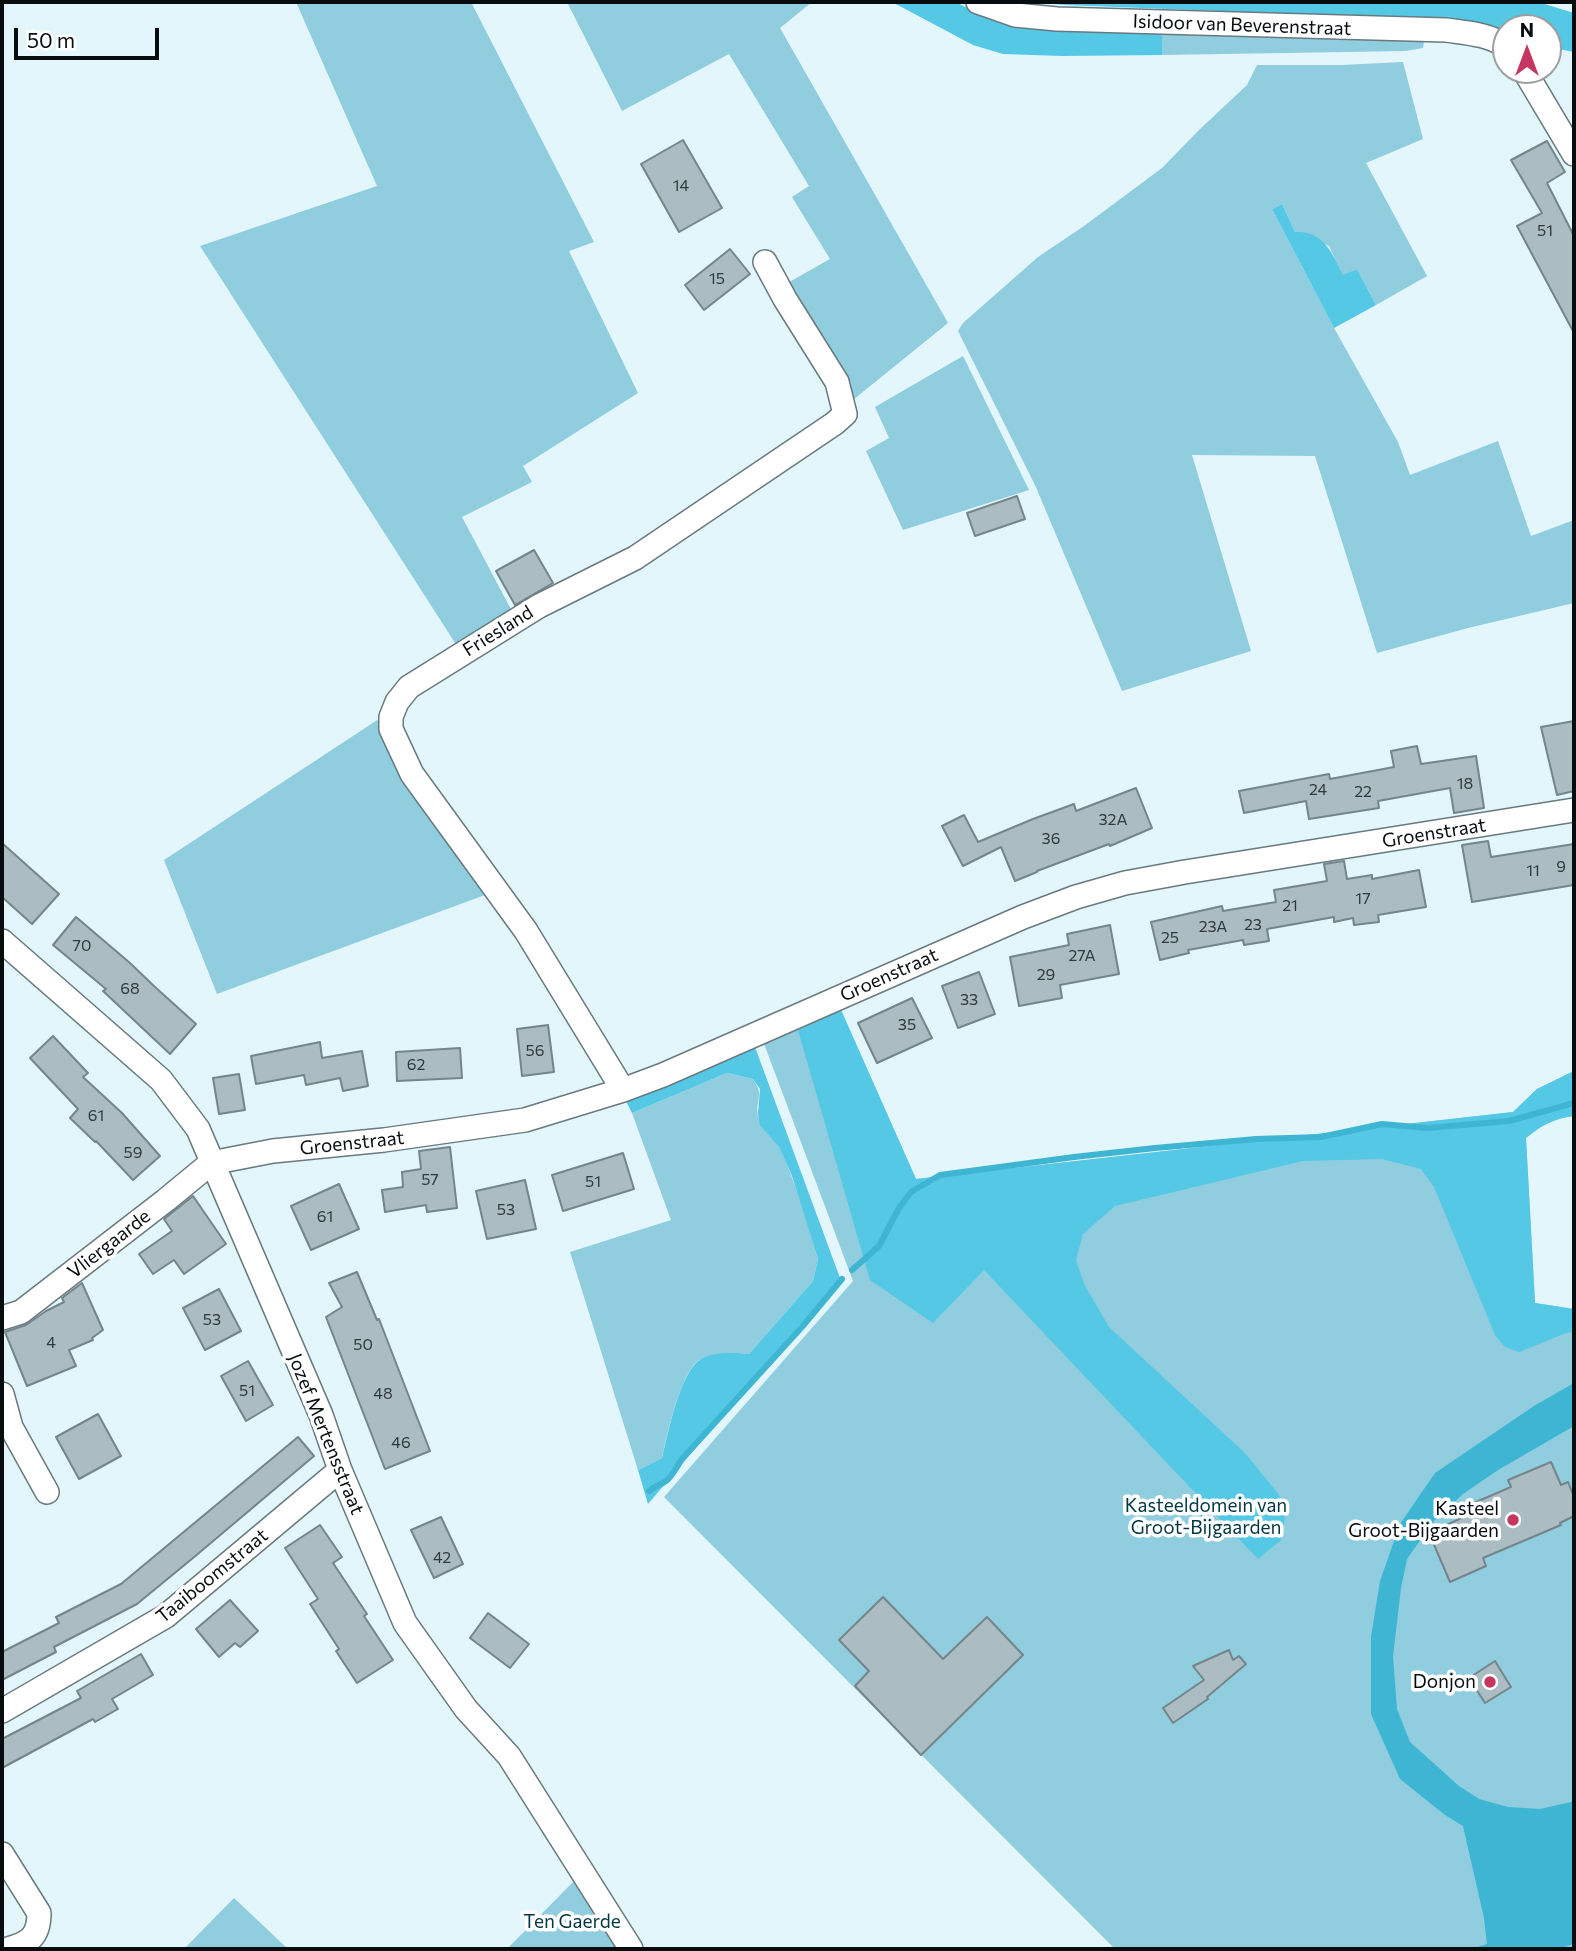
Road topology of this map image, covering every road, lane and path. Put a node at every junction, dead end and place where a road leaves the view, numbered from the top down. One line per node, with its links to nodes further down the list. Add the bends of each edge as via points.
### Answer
1 (978, 2): 2 (street, Isidoor van Beverenstraat, via 1015,15 1057,19 1446,30)
2 (1492, 38)
3 (1532, 84): 4 (street)
4 (1574, 154)
5 (765, 262): 8 (street, Friesland, via 837,382 845,414 635,558 539,606 409,687 391,717 391,729 412,774 526,931)
6 (1574, 810): 8 (street, Groenstraat, via 1185,872 1076,897)
7 (2, 941): 9 (street, Jozef Mertensstraat, via 161,1080 198,1129)
8 (623, 1090): 9 (street, Groenstraat, via 525,1119)
9 (211, 1163): 10 (street, Vliergaarde, via 21,1312); 12 (street, Jozef Mertensstraat, via 321,1415)
10 (2, 1318)
11 (2, 1394): 13 (street, via 11,1427)
12 (340, 1470): 14 (street, Taaiboomstraat, via 166,1616); 17 (street, Jozef Mertensstraat, via 405,1623 466,1709 509,1756)
13 (47, 1492)
14 (2, 1711)
15 (2, 1854): 16 (street, via 39,1913 34,1936)
16 (8, 1949)
17 (631, 1949)

